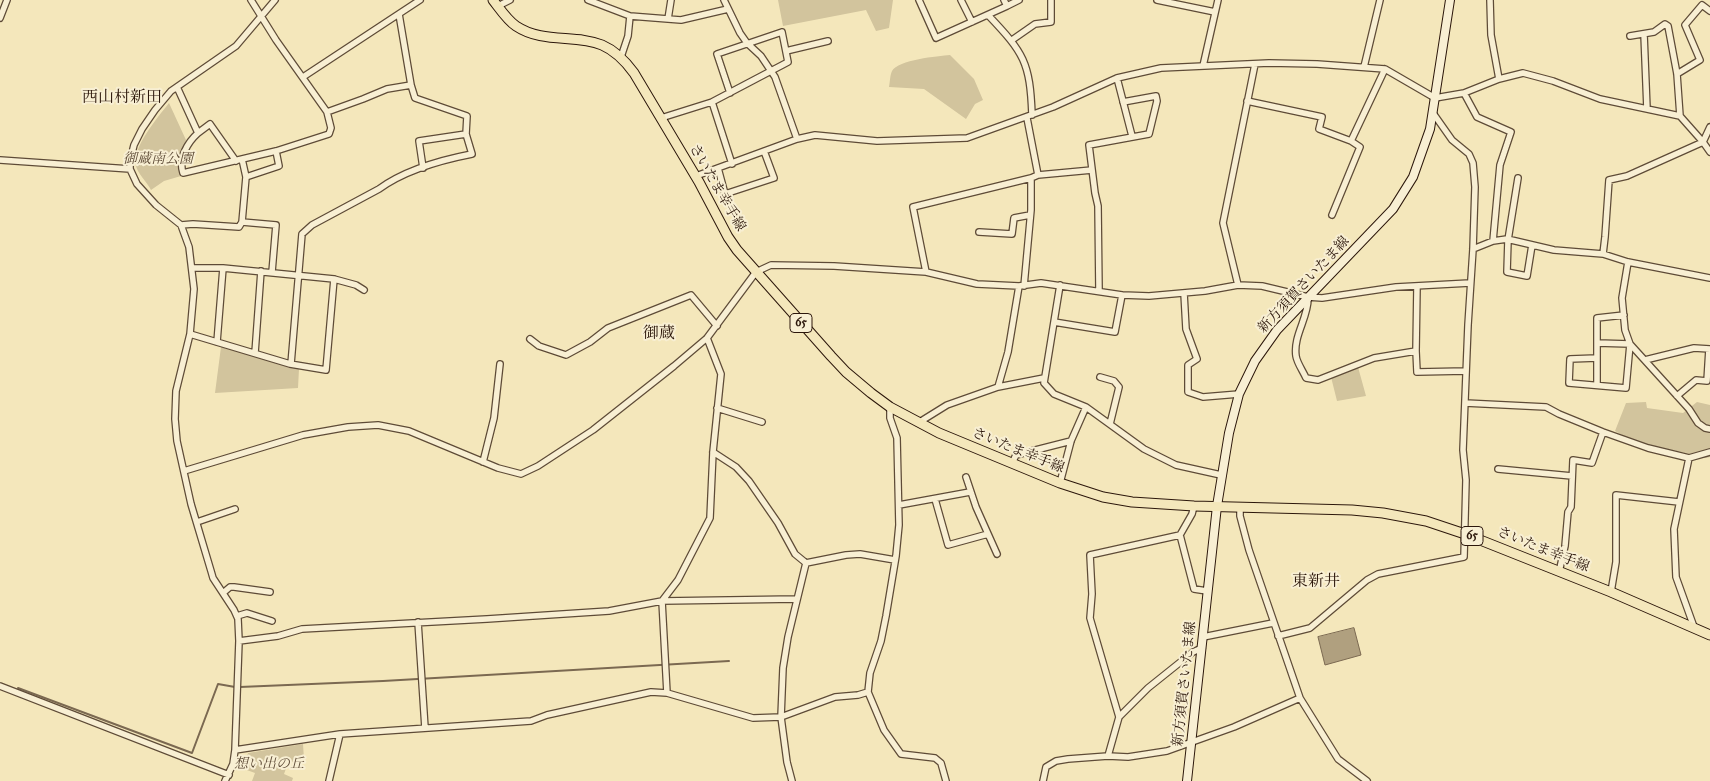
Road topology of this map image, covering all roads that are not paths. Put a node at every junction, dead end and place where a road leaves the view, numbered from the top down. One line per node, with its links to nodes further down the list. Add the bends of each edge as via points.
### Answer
1 (7, 0): 28 (street)
2 (251, 0): 25 (street)
3 (275, 0): 25 (street)
4 (420, 0): 24 (street)
5 (510, 0): 19 (street)
6 (588, 0): 27 (street)
7 (671, 0): 29 (street)
8 (724, 0): 21 (street)
9 (919, 0): 30 (street, via 936,38)
10 (961, 0): 30 (street)
11 (1004, 0): 20 (street)
12 (1019, 0): 20 (street)
13 (1051, 0): 33 (street, via 1051,22 1035,24)
14 (1157, 0): 23 (street)
15 (1218, 0): 23 (street)
16 (1380, 0): 40 (street)
17 (1450, 0): 51 (main road, 新方須賀さいたま線)
18 (1490, 0): 46 (street, via 1491,36)
19 (496, 3): 37 (main road, さいたま幸手線 / 65, via 516,26 525,30 547,37 601,45)
20 (1007, 6): 26 (street)
21 (728, 9): 29 (street, via 681,20); 35 (street)
22 (1710, 11): 43 (street, via 1702,5 1685,25 1700,60)
23 (1215, 12): 39 (street)
24 (399, 14): 44 (street); 47 (street)
25 (261, 15): 44 (street); 48 (street, via 236,46)
26 (988, 15): 30 (street); 33 (street)
27 (630, 16): 29 (street); 37 (street)
28 (0, 18)
29 (668, 19)
30 (972, 22)
31 (1644, 34): 32 (street); 43 (street, via 1665,24 1668,26); 55 (street)
32 (1630, 36)
33 (1012, 40): 58 (street, via 1028,71)
34 (828, 41): 36 (street)
35 (748, 44): 36 (street, via 782,32); 42 (street); 49 (street, via 717,54)
36 (786, 51): 42 (street, via 788,62)
37 (621, 57): 60 (main road, さいたま幸手線 / 65)
38 (1255, 64): 39 (street); 40 (street); 52 (street)
39 (1203, 66): 45 (street, via 1161,68)
40 (1364, 67): 41 (street)
41 (1385, 69): 51 (street); 67 (street)
42 (772, 71): 49 (street); 65 (street)
43 (1677, 74): 59 (street)
44 (303, 77): 56 (street)
45 (1117, 78): 54 (street); 58 (street)
46 (1499, 79): 50 (street); 55 (street, via 1523,73 1600,100)
47 (411, 85): 56 (street, via 386,88); 63 (street, via 415,98 467,116)
48 (176, 87): 62 (street); 78 (street, via 142,129 134,145)
49 (730, 92): 53 (street)
50 (1464, 93): 51 (street); 91 (street, via 1477,117 1511,132 1500,165)
51 (1436, 98): 57 (main road, 新方須賀さいたま線)
52 (1247, 101): 67 (street, via 1322,117 1318,129); 107 (street, via 1223,223)
53 (712, 102): 60 (street); 75 (street)
54 (1123, 102): 64 (street); 64 (street, via 1156,96 1149,134)
55 (1646, 109): 59 (street)
56 (327, 112): 69 (street, via 331,128 329,134)
57 (1433, 113): 93 (street, via 1473,163); 114 (main road, 新方須賀さいたま線, via 1422,157 1404,193)
58 (1030, 116): 65 (street, via 967,138 877,141 815,135); 80 (street)
59 (1680, 116): 68 (street)
60 (661, 118): 81 (main road, さいたま幸手線 / 65)
61 (1710, 127): 68 (street)
62 (198, 133): 74 (street, via 210,124); 74 (street, via 188,143 181,166 183,173)
63 (466, 134): 76 (street, via 472,154); 76 (street, via 419,142)
64 (1132, 136): 79 (street, via 1089,145)
65 (797, 139): 70 (street)
66 (1710, 140): 68 (street)
67 (1351, 141): 86 (street, via 1360,148)
68 (1703, 142): 71 (street); 94 (street, via 1628,176 1609,180)
69 (276, 151): 72 (street); 82 (street, via 279,166)
70 (764, 151): 75 (street); 77 (street, via 774,178 725,194)
71 (1710, 152)
72 (242, 159): 74 (street); 82 (street)
73 (0, 160): 78 (street)
74 (236, 161)
75 (732, 164): 77 (street)
76 (423, 168): 102 (street, via 388,182 312,225 302,234)
77 (718, 168): 81 (street)
78 (130, 169): 88 (street, via 145,194)
79 (1092, 170): 80 (street); 111 (street, via 1098,206)
80 (1038, 174): 83 (street)
81 (696, 176): 100 (main road, さいたま幸手線 / 65, via 728,237)
82 (246, 177): 87 (street)
83 (1031, 178): 85 (street); 101 (street, via 913,207)
84 (1518, 178): 90 (street)
85 (1030, 215): 89 (street, via 1014,218 1012,234); 108 (street)
86 (1332, 215)
87 (242, 222): 88 (street, via 239,227); 99 (street, via 276,225)
88 (181, 225): 96 (street)
89 (979, 232)
90 (1508, 240): 91 (street); 92 (street); 92 (street, via 1507,272 1528,276)
91 (1493, 241): 93 (street)
92 (1532, 245): 94 (street)
93 (1473, 249): 105 (street)
94 (1602, 254): 95 (street)
95 (1628, 262): 103 (street); 115 (street, via 1622,298)
96 (193, 268): 97 (street); 118 (street)
97 (224, 268): 98 (street); 121 (street)
98 (261, 272): 99 (street); 126 (street)
99 (272, 272): 102 (street)
100 (756, 272): 101 (street, via 780,264); 117 (street); 139 (main road, さいたま幸手線 / 65, via 846,372)
101 (926, 272): 108 (street, via 976,284)
102 (298, 275): 104 (street); 129 (street)
103 (1710, 278)
104 (334, 279): 110 (street); 129 (street, via 326,370)
105 (1470, 283): 109 (street); 131 (street)
106 (1060, 285): 108 (street); 111 (street); 116 (street)
107 (1238, 285): 112 (street); 114 (street, via 1262,286)
108 (1022, 286): 135 (street)
109 (1418, 286): 114 (street); 125 (street)
110 (364, 290)
111 (1099, 291): 113 (street)
112 (1184, 293): 113 (street); 136 (street, via 1186,329 1197,359 1188,365 1188,392 1203,397)
113 (1122, 295): 116 (street, via 1115,332)
114 (1308, 297): 125 (street, via 1296,356 1306,378 1318,380 1374,358); 136 (main road, 新方須賀さいたま線, via 1265,344)
115 (1624, 315): 122 (street, via 1597,318); 123 (street)
116 (1054, 322): 133 (street)
117 (717, 326): 119 (street); 120 (street, via 691,295 608,328 566,355 539,346)
118 (190, 334): 121 (street); 154 (street, via 177,383 175,409 177,441)
119 (707, 338): 141 (street, via 721,374); 151 (street, via 593,430 538,466 521,474)
120 (530, 339)
121 (217, 342): 126 (street)
122 (1596, 343): 123 (street); 127 (street)
123 (1630, 344): 128 (street); 134 (street, via 1626,388)
124 (1710, 349): 128 (street, via 1694,348); 137 (street, via 1707,381 1696,380)
125 (1416, 351): 131 (street, via 1417,372)
126 (255, 353): 129 (street)
127 (1597, 358): 134 (street); 134 (street, via 1570,359 1569,383)
128 (1645, 360): 137 (street)
129 (291, 364)
130 (500, 364): 151 (street, via 494,418)
131 (1466, 371): 138 (street)
132 (1100, 377): 144 (street, via 1119,387)
133 (1044, 378): 135 (street); 140 (street, via 1044,383 1054,394)
134 (1597, 385)
135 (998, 387): 143 (street, via 947,405)
136 (1239, 394): 155 (main road, 新方須賀さいたま線)
137 (1677, 396): 145 (street, via 1698,423)
138 (1466, 403): 146 (street, via 1546,407); 169 (street, via 1463,450)
139 (890, 407): 143 (main road, さいたま幸手線 / 65); 162 (street, via 897,438)
140 (1086, 407): 144 (street); 147 (street)
141 (717, 408): 142 (street); 148 (street)
142 (762, 422)
143 (918, 423): 152 (main road, さいたま幸手線 / 65)
144 (1110, 424): 155 (street, via 1144,449 1176,465)
145 (1710, 429)
146 (1603, 432): 150 (street); 156 (street, via 1592,463 1573,460)
147 (1071, 441): 152 (street, via 1016,455); 158 (street)
148 (713, 452): 173 (street, via 749,480 795,554); 180 (street, via 710,518 678,580)
149 (1710, 452): 150 (street)
150 (1689, 458): 161 (street)
151 (483, 462): 154 (street, via 409,431 378,425 303,435)
152 (1012, 463): 158 (main road, さいたま幸手線 / 65)
153 (1498, 469): 156 (street)
154 (184, 471): 167 (street)
155 (1221, 475): 164 (main road, 新方須賀さいたま線)
156 (1572, 476): 174 (street, via 1571,507)
157 (966, 477): 159 (street)
158 (1060, 483): 163 (main road, さいたま幸手線 / 65, via 1115,500)
159 (970, 492): 160 (street); 168 (street)
160 (935, 499): 162 (street); 168 (street, via 948,545)
161 (1679, 502): 177 (street, via 1616,495 1616,562); 185 (street, via 1674,529 1676,576)
162 (900, 505): 172 (street)
163 (1194, 506): 164 (main road, さいたま幸手線 / 65); 170 (street)
164 (1217, 506): 165 (main road, さいたま幸手線 / 65); 175 (main road, 新方須賀さいたま線)
165 (1240, 507): 169 (main road, さいたま幸手線 / 65, via 1383,512); 184 (street, via 1249,550)
166 (235, 509): 167 (street)
167 (197, 522): 178 (street, via 213,578)
168 (988, 534): 171 (street)
169 (1465, 534): 174 (main road, さいたま幸手線 / 65); 187 (street, via 1464,557 1378,574 1310,628)
170 (1180, 535): 175 (street, via 1194,589); 196 (street, via 1090,555 1090,618)
171 (997, 554)
172 (895, 560): 173 (street, via 860,554); 192 (street, via 881,641 870,673)
173 (806, 563): 179 (street)
174 (1559, 572): 177 (main road, さいたま幸手線 / 65)
175 (1207, 591): 188 (main road, 新方須賀さいたま線)
176 (270, 592): 178 (street, via 234,587)
177 (1611, 592): 185 (main road, さいたま幸手線 / 65)
178 (223, 593): 181 (street)
179 (797, 599): 180 (street); 195 (street, via 783,668)
180 (662, 600): 183 (street, via 609,611); 193 (street)
181 (237, 616): 182 (street, via 247,614); 189 (street)
182 (272, 621)
183 (418, 622): 189 (street, via 302,629); 197 (street)
184 (1273, 623): 187 (street); 188 (street)
185 (1694, 627): 186 (main road, さいたま幸手線 / 65)
186 (1710, 635)
187 (1278, 636): 194 (street)
188 (1203, 638): 190 (main road, 新方須賀さいたま線)
189 (239, 641): 200 (street)
190 (1202, 648): 196 (street, via 1148,688); 199 (main road, 新方須賀さいたま線)
191 (0, 686): 202 (street)
192 (868, 692): 195 (street, via 835,697); 206 (street, via 884,730 902,754 935,758 941,763)
193 (667, 693): 195 (street, via 753,718); 197 (street, via 651,692 531,721)
194 (1300, 698): 199 (street); 209 (street, via 1338,759)
195 (780, 717): 205 (street)
196 (1119, 717): 201 (street)
197 (425, 728): 198 (street)
198 (340, 734): 200 (street); 204 (street)
199 (1192, 742): 201 (street, via 1167,751 1128,757); 208 (main road, 新方須賀さいたま線)
200 (235, 750): 202 (street)
201 (1108, 756): 207 (street, via 1056,761 1046,767)
202 (229, 775): 203 (street)
203 (226, 781)
204 (329, 781)
205 (792, 781)
206 (946, 781)
207 (1043, 781)
208 (1188, 781)
209 (1367, 781)

